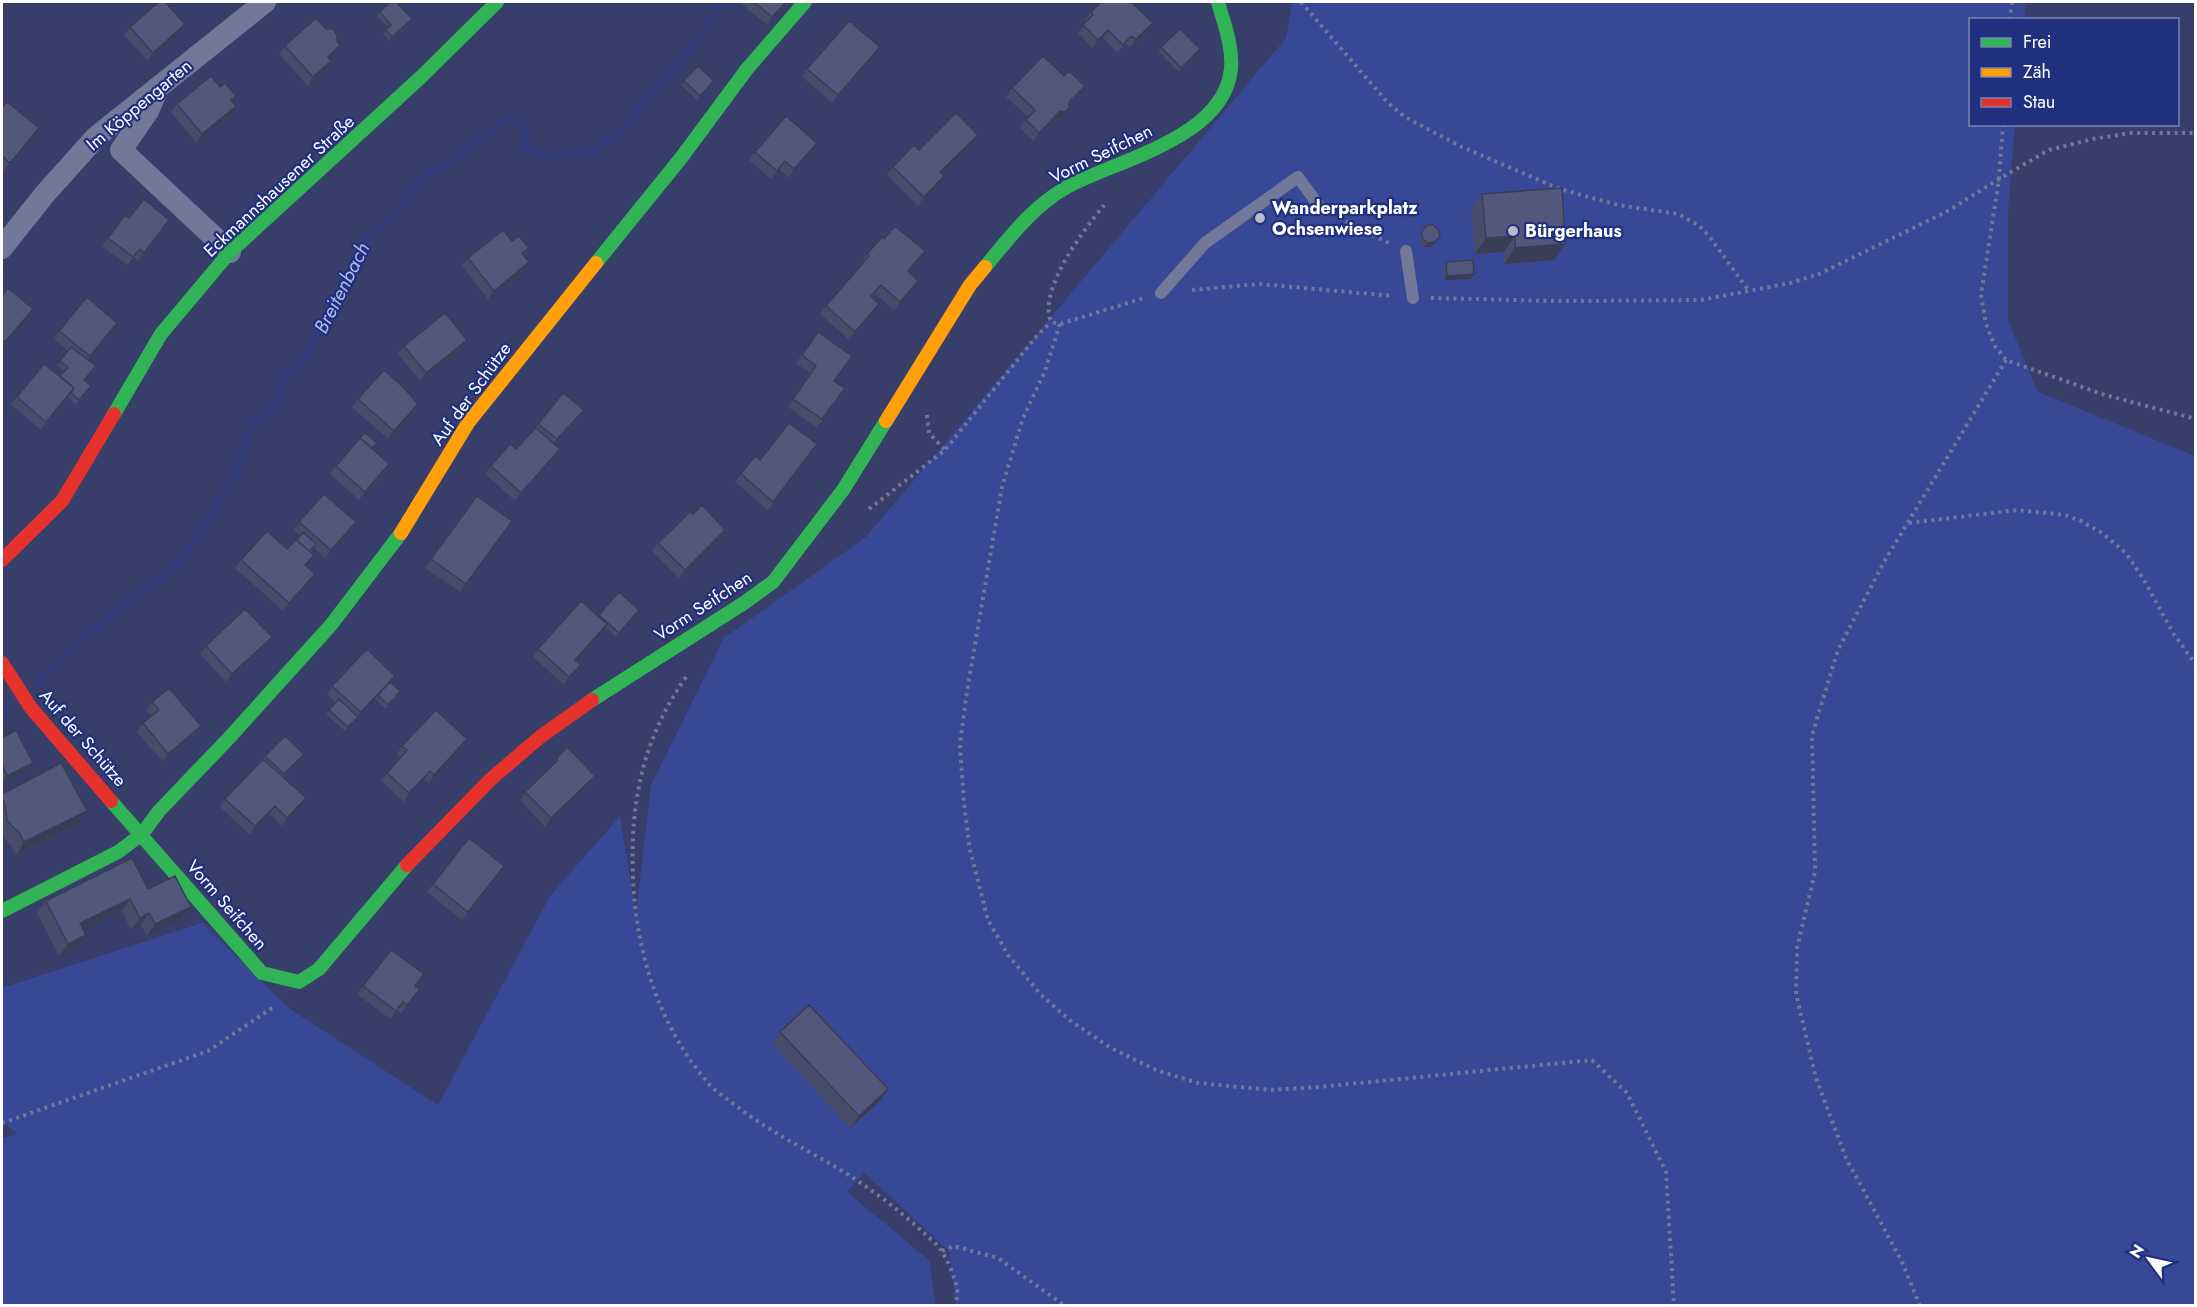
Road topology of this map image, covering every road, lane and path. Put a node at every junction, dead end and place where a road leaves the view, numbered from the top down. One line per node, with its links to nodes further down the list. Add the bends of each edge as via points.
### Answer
1 (265, 2): 8 (street, Im Köppengarten)
2 (497, 2): 16 (street, Eckmannshausener Straße, via 412,86)
3 (805, 2): 30 (street, Auf der Schütze, via 747,69 681,158 468,423 394,544 358,592)
4 (1218, 2): 32 (street, Vorm Seifchen, via 1231,48 1231,70 1225,92 1210,114 1184,134 1066,188 1025,219 970,285 843,490 773,582 583,706 490,779 401,871 319,969)
5 (1301, 2): 17 (path, via 1388,103 1405,117 1462,147 1560,189 1618,205 1678,214 1709,236)
6 (2012, 2): 7 (path)
7 (2010, 18)
8 (158, 88): 14 (street, Im Köppengarten, via 96,137); 16 (street, via 148,111 121,150)
9 (2003, 126): 11 (path)
10 (2196, 133): 11 (path, via 2130,133 2093,139 2049,150)
11 (1999, 178): 17 (path, via 1946,212 1819,274); 22 (path, via 1982,295 1986,324)
12 (1105, 204): 20 (path, via 1084,230 1050,294)
13 (1323, 210): 15 (path); 18 (lane, via 1298,177 1205,243)
14 (2, 248)
15 (1406, 251): 19 (lane)
16 (230, 252): 26 (street, Eckmannshausener Straße, via 161,334 62,501)
17 (1749, 291): 19 (path, via 1662,302)
18 (1161, 293): 19 (path, via 1259,284); 21 (path)
19 (1413, 298)
20 (1051, 322): 21 (path); 24 (path, via 945,450)
21 (1060, 324): 37 (path, via 1045,372 1023,418 1002,487 960,744 970,850 988,920 1008,955 1041,994 1072,1022 1111,1048 1156,1070 1198,1083 1271,1090 1593,1060 1626,1094 1666,1172)
22 (2006, 360): 23 (path, via 2105,395); 25 (path)
23 (2196, 419)
24 (863, 513)
25 (1909, 523): 28 (path, via 2017,510 2065,515 2081,521 2126,553); 38 (path, via 1838,650 1812,735 1815,873 1797,948 1796,994 1815,1078 1846,1158 1902,1262)
26 (2, 560)
27 (2, 663): 30 (street, Auf der Schütze, via 32,708)
28 (2196, 665)
29 (687, 674): 34 (path, via 660,719 646,754 631,842 633,896 659,1005 680,1045 710,1086 747,1115 868,1189)
30 (142, 834): 31 (street, Auf der Schütze, via 118,852); 32 (street, Vorm Seifchen, via 262,973)
31 (2, 911)
32 (299, 982): 33 (path, via 271,1009 208,1051)
33 (2, 1123)
34 (942, 1251): 35 (path, via 957,1288); 36 (path, via 954,1246 998,1258)
35 (956, 1305)
36 (1065, 1305)
37 (1674, 1305)
38 (1920, 1305)

